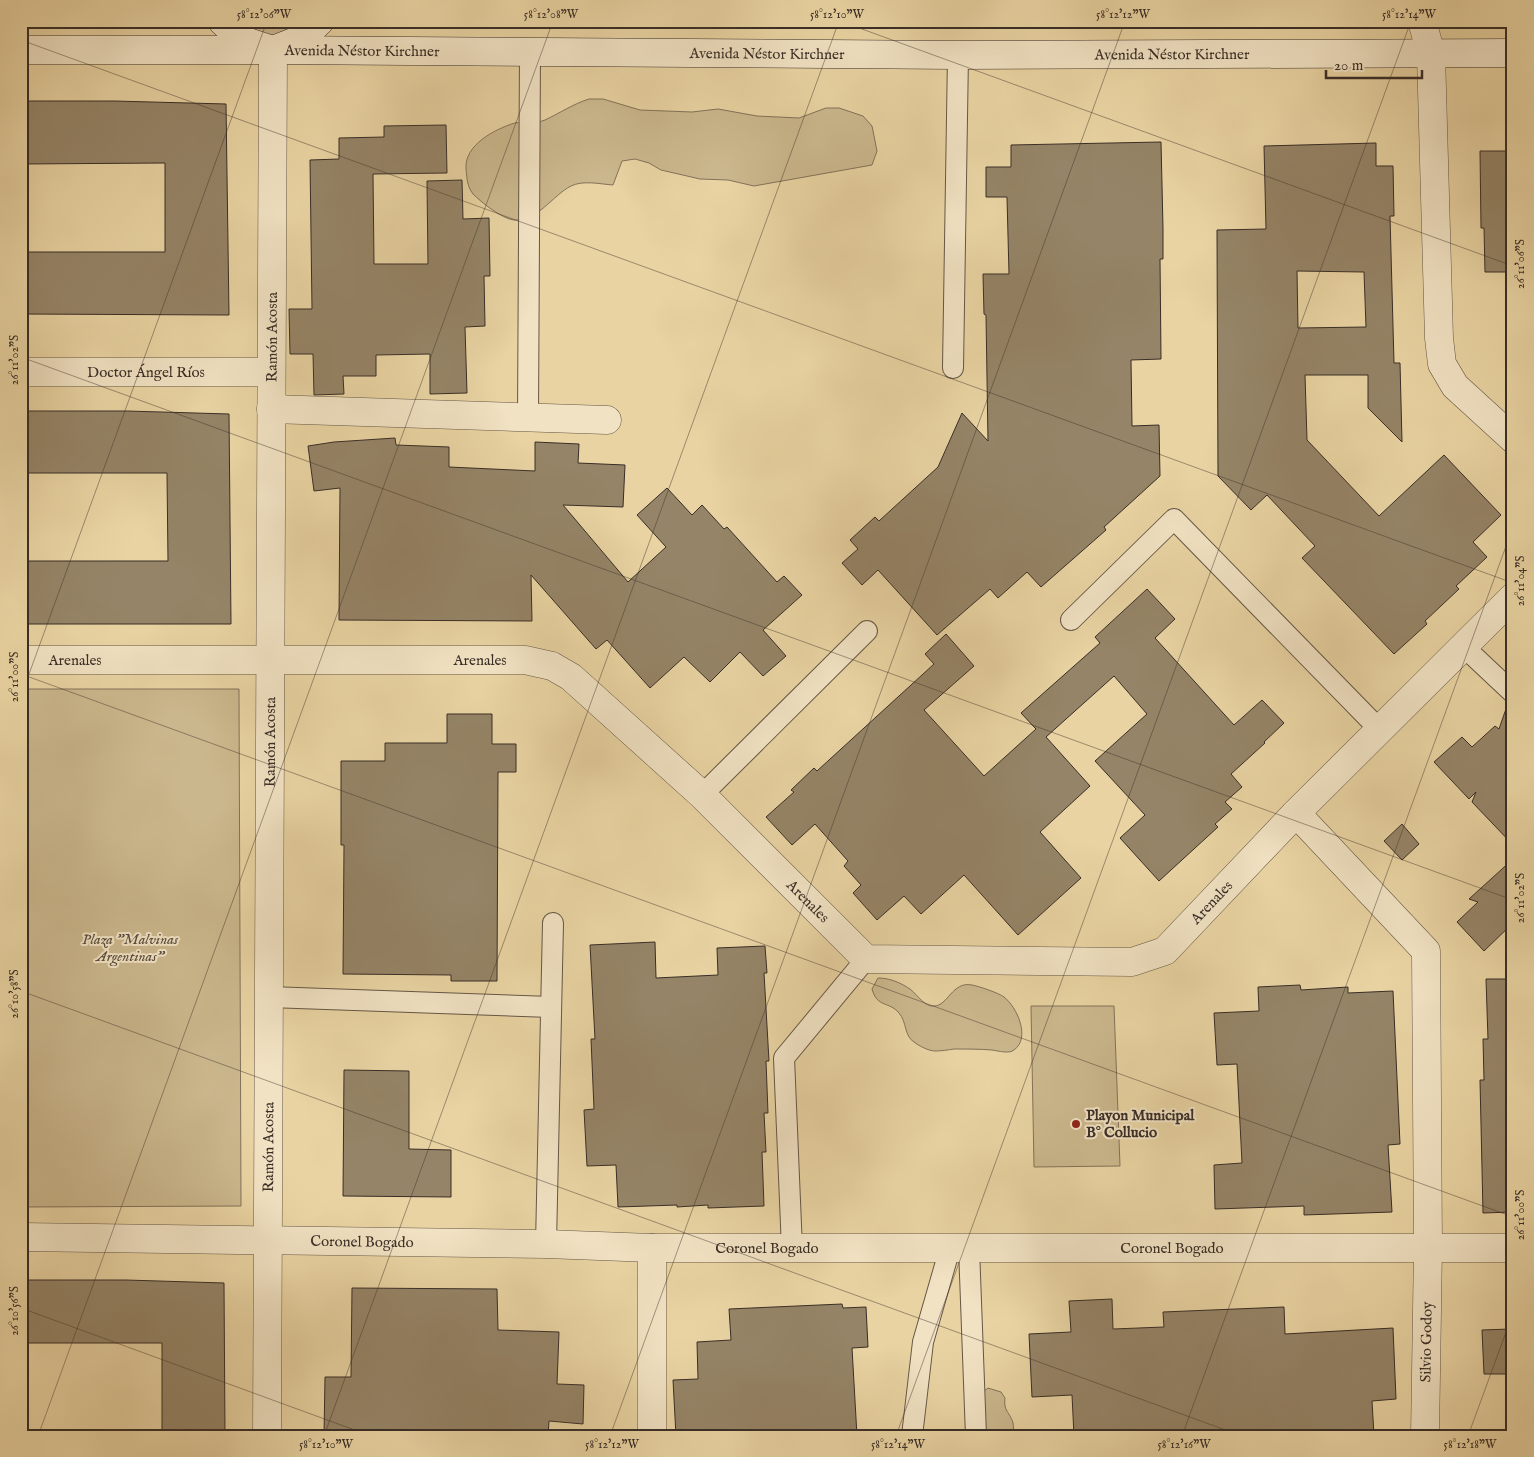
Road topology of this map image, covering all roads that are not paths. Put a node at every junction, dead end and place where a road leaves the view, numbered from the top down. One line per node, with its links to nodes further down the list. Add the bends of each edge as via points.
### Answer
1 (222, 21): 5 (street, via 242,40)
2 (320, 21): 5 (street, via 301,39)
3 (1422, 21): 8 (street)
4 (21, 50): 5 (street, Avenida Néstor Kirchner)
5 (273, 50): 6 (street, Avenida Néstor Kirchner); 12 (street, Ramón Acosta)
6 (530, 51): 9 (street, Avenida Néstor Kirchner); 14 (lane)
7 (1513, 53): 8 (street, Avenida Néstor Kirchner)
8 (1431, 54): 9 (street, Avenida Néstor Kirchner); 16 (street, via 1442,364 1456,386)
9 (958, 55): 10 (lane)
10 (953, 368)
11 (21, 372): 12 (street, Doctor Ángel Ríos)
12 (271, 372): 13 (street, Ramón Acosta)
13 (272, 409): 14 (street); 22 (street, Ramón Acosta)
14 (528, 418): 15 (street)
15 (607, 420)
16 (1513, 440)
17 (1513, 598): 20 (street, Arenales)
18 (1070, 620): 24 (lane, via 1174,518)
19 (867, 631): 25 (lane)
20 (1464, 647): 23 (lane); 24 (street, Arenales)
21 (21, 660): 22 (street, Arenales)
22 (270, 660): 25 (street, Arenales, via 525,660 552,666 571,677); 29 (street, Ramón Acosta)
23 (1513, 693)
24 (1379, 729): 26 (street, Arenales)
25 (702, 795): 28 (street, Arenales)
26 (1296, 813): 28 (street, Arenales, via 1165,951 1132,962); 36 (street, Silvio Godoy, via 1426,951)
27 (552, 923): 30 (lane)
28 (866, 959): 38 (lane, via 784,1058)
29 (269, 997): 30 (lane); 32 (street, Ramón Acosta)
30 (551, 1007): 33 (lane)
31 (21, 1237): 32 (street, Coronel Bogado)
32 (268, 1239): 33 (street, Coronel Bogado); 39 (street, Ramón Acosta)
33 (546, 1244): 34 (street, Coronel Bogado)
34 (652, 1248): 38 (street, Coronel Bogado); 40 (street)
35 (960, 1248): 36 (street, Coronel Bogado); 38 (street, Coronel Bogado); 41 (lane, via 923,1342); 42 (lane)
36 (1428, 1248): 37 (street, Coronel Bogado); 43 (street, Silvio Godoy)
37 (1513, 1248)
38 (792, 1249)
39 (267, 1436)
40 (652, 1436)
41 (912, 1436)
42 (976, 1436)
43 (1425, 1436)

